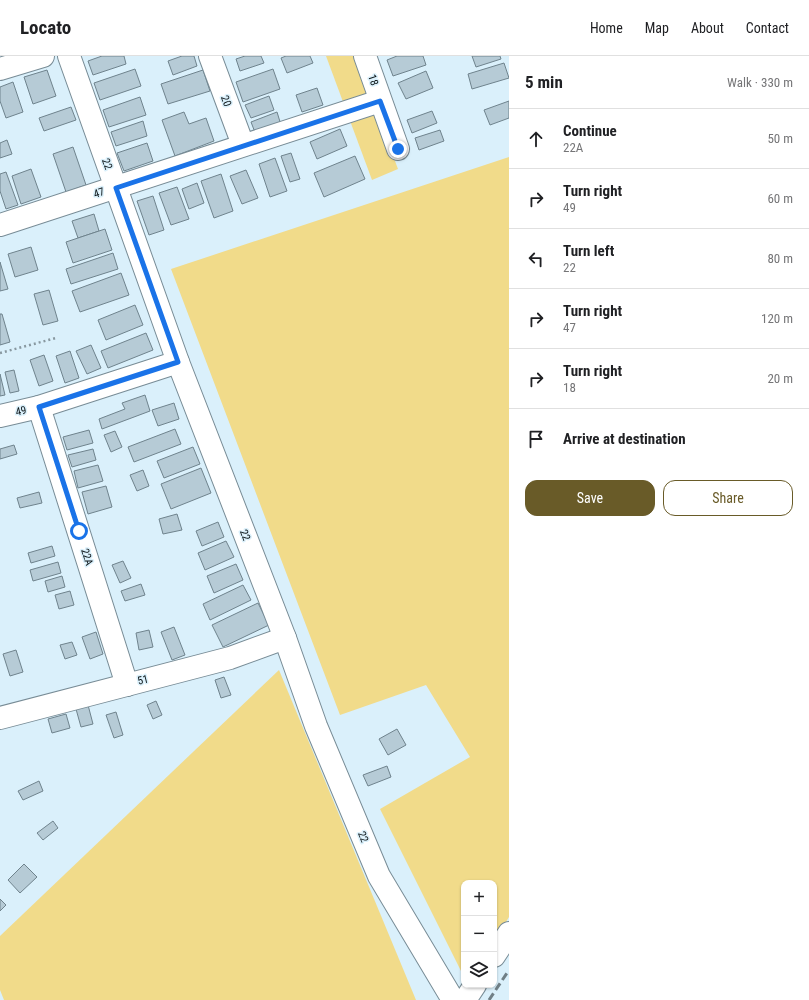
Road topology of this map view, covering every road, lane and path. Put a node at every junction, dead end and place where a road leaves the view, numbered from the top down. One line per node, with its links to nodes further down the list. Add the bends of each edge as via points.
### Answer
1 (44, 56): 5 (street)
2 (69, 56): 9 (street, 22)
3 (210, 56): 7 (street, 20)
4 (365, 56): 6 (street, 18)
5 (0, 70)
6 (380, 101): 7 (street, 47); 8 (street, 18)
7 (243, 145): 9 (street, 47)
8 (398, 149)
9 (116, 188): 10 (street, 47); 13 (street, 22)
10 (0, 225)
11 (56, 338): 12 (path)
12 (0, 354)
13 (178, 362): 14 (street, 49); 16 (street, 22)
14 (39, 407): 15 (street, 49); 17 (street, 22A)
15 (0, 416)
16 (285, 638): 17 (street, 51, via 230,658); 22 (street, 22, via 316,726 380,876)
17 (127, 685): 18 (street, 51)
18 (0, 718)
19 (509, 933): 20 (street)
20 (497, 952)
21 (473, 988): 23 (street)
22 (452, 1000)
23 (465, 1000)

